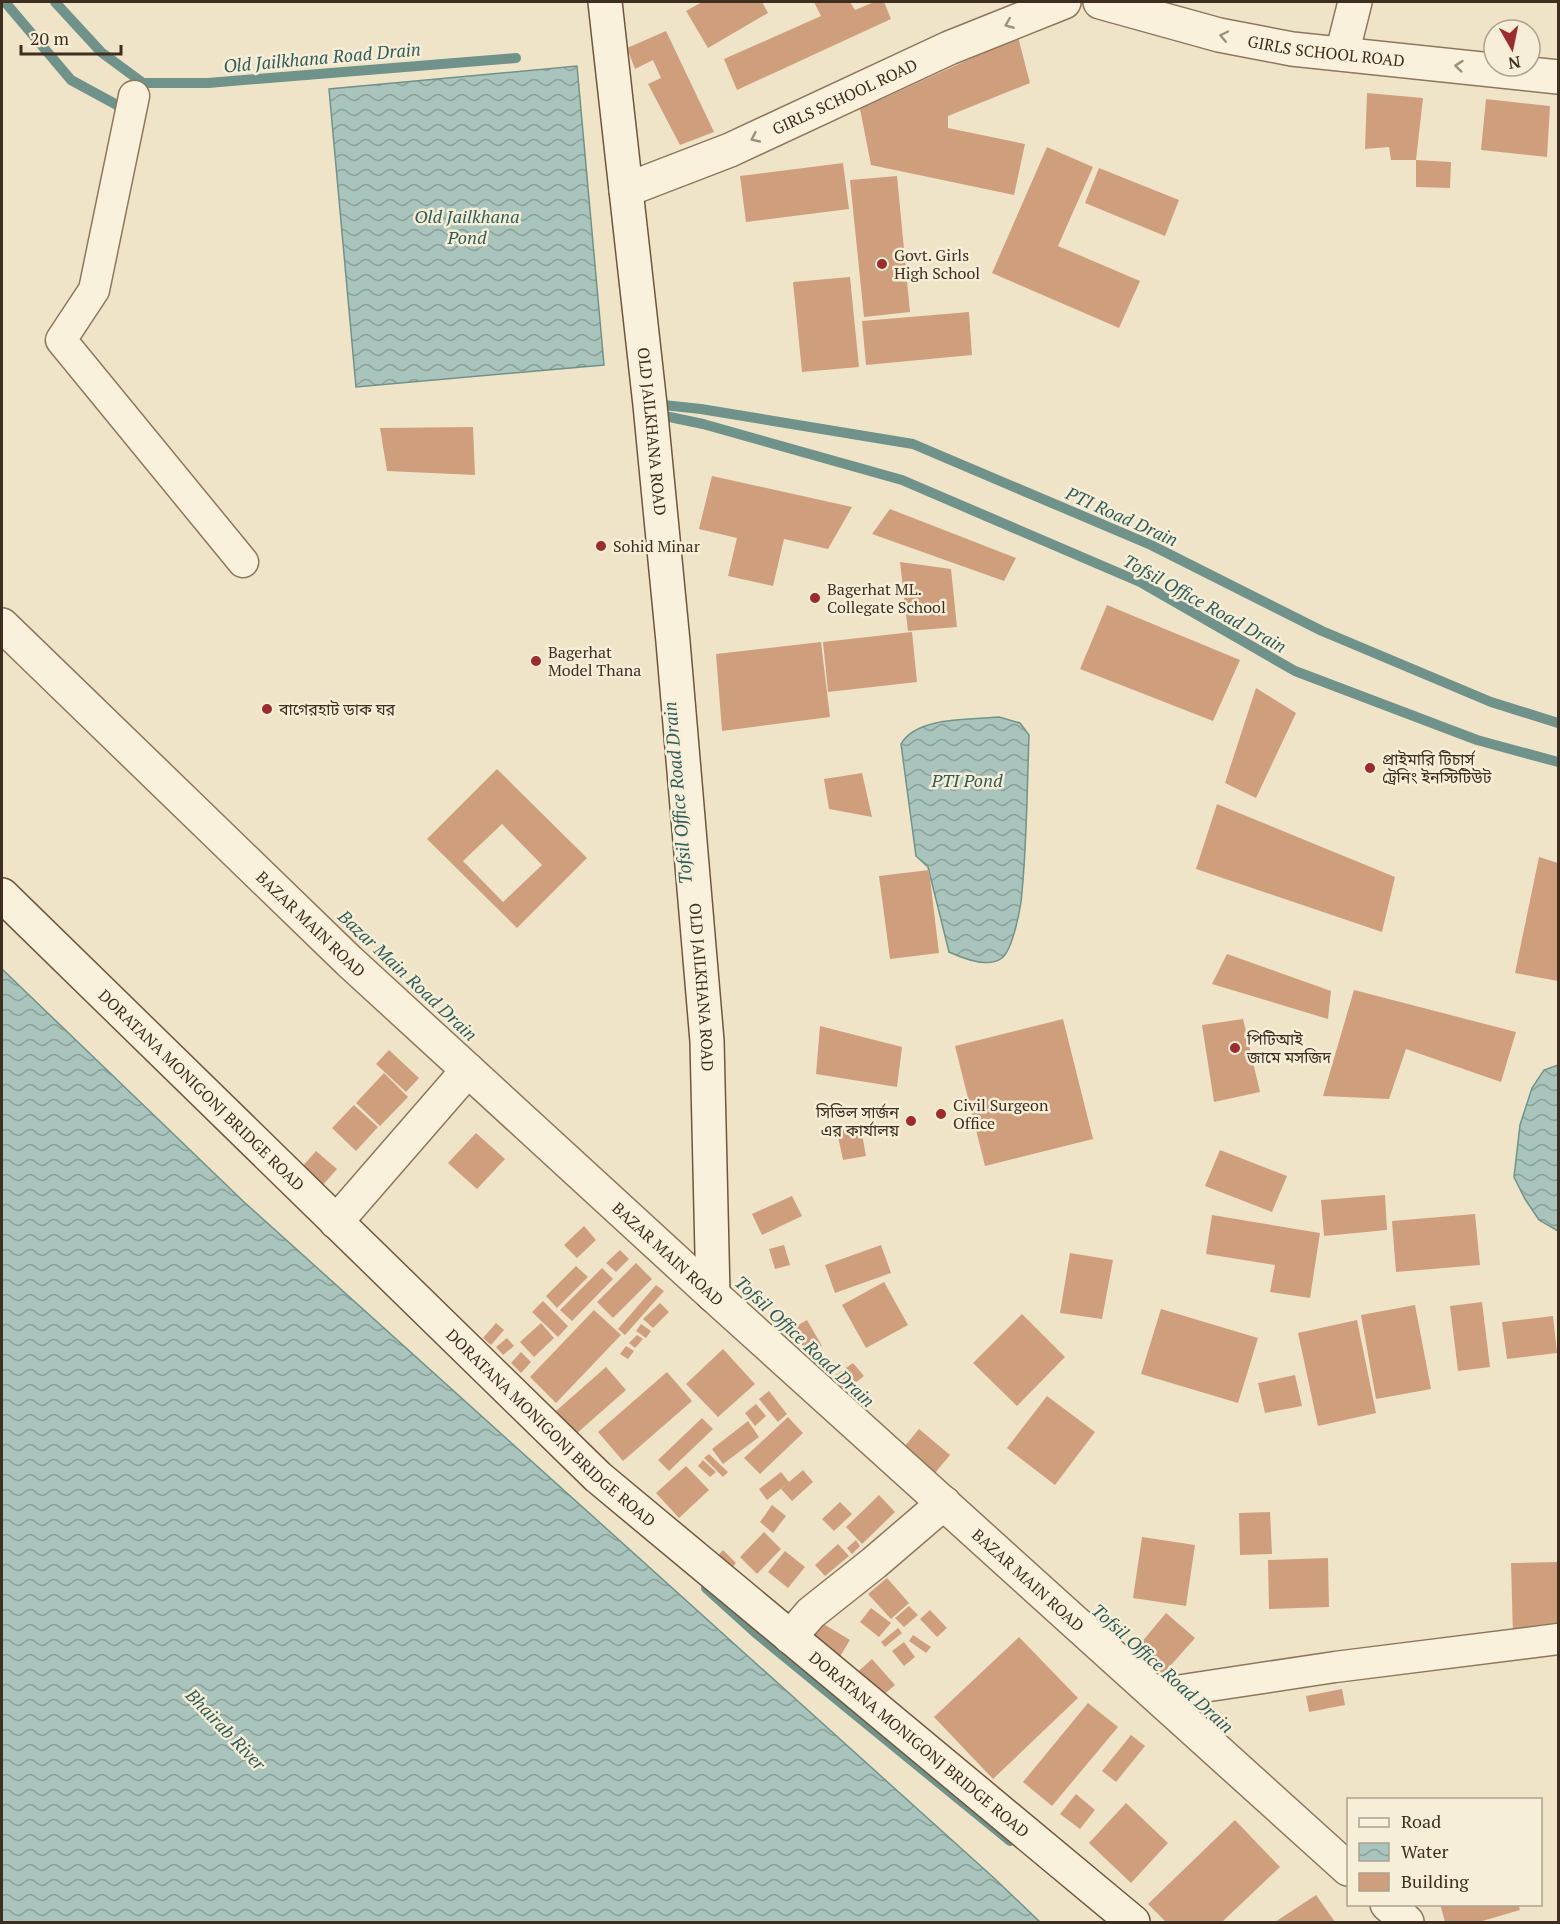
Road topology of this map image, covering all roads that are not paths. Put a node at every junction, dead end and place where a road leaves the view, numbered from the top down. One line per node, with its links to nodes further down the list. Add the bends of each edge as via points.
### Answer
1 (605, 2): 8 (street, OLD JAILKHANA ROAD)
2 (1064, 2): 8 (street, GIRLS SCHOOL ROAD, one-way to 8, via 950,48 730,150)
3 (1100, 2): 5 (street, GIRLS SCHOOL ROAD, one-way to 3, via 1218,35)
4 (1355, 2): 5 (street)
5 (1342, 54): 6 (street, GIRLS SCHOOL ROAD, one-way to 5)
6 (1558, 77)
7 (134, 96): 9 (street, via 94,290 60,340)
8 (626, 190): 14 (street, OLD JAILKHANA ROAD, via 673,642 707,1041)
9 (243, 562)
10 (2, 625): 12 (street, BAZAR MAIN ROAD, via 349,961)
11 (2, 895): 13 (street, DORATANA MONIGONJ BRIDGE ROAD)
12 (468, 1070): 13 (street); 14 (street, BAZAR MAIN ROAD)
13 (336, 1222): 16 (street, DORATANA MONIGONJ BRIDGE ROAD, via 598,1477)
14 (713, 1295): 15 (street, BAZAR MAIN ROAD)
15 (944, 1503): 16 (street, via 811,1613); 18 (street, BAZAR MAIN ROAD)
16 (790, 1637): 21 (street, DORATANA MONIGONJ BRIDGE ROAD)
17 (1558, 1639): 18 (street)
18 (1155, 1694): 19 (street, BAZAR MAIN ROAD)
19 (1347, 1868)
20 (1388, 1906): 22 (street)
21 (1133, 1923)
22 (1407, 1923)

